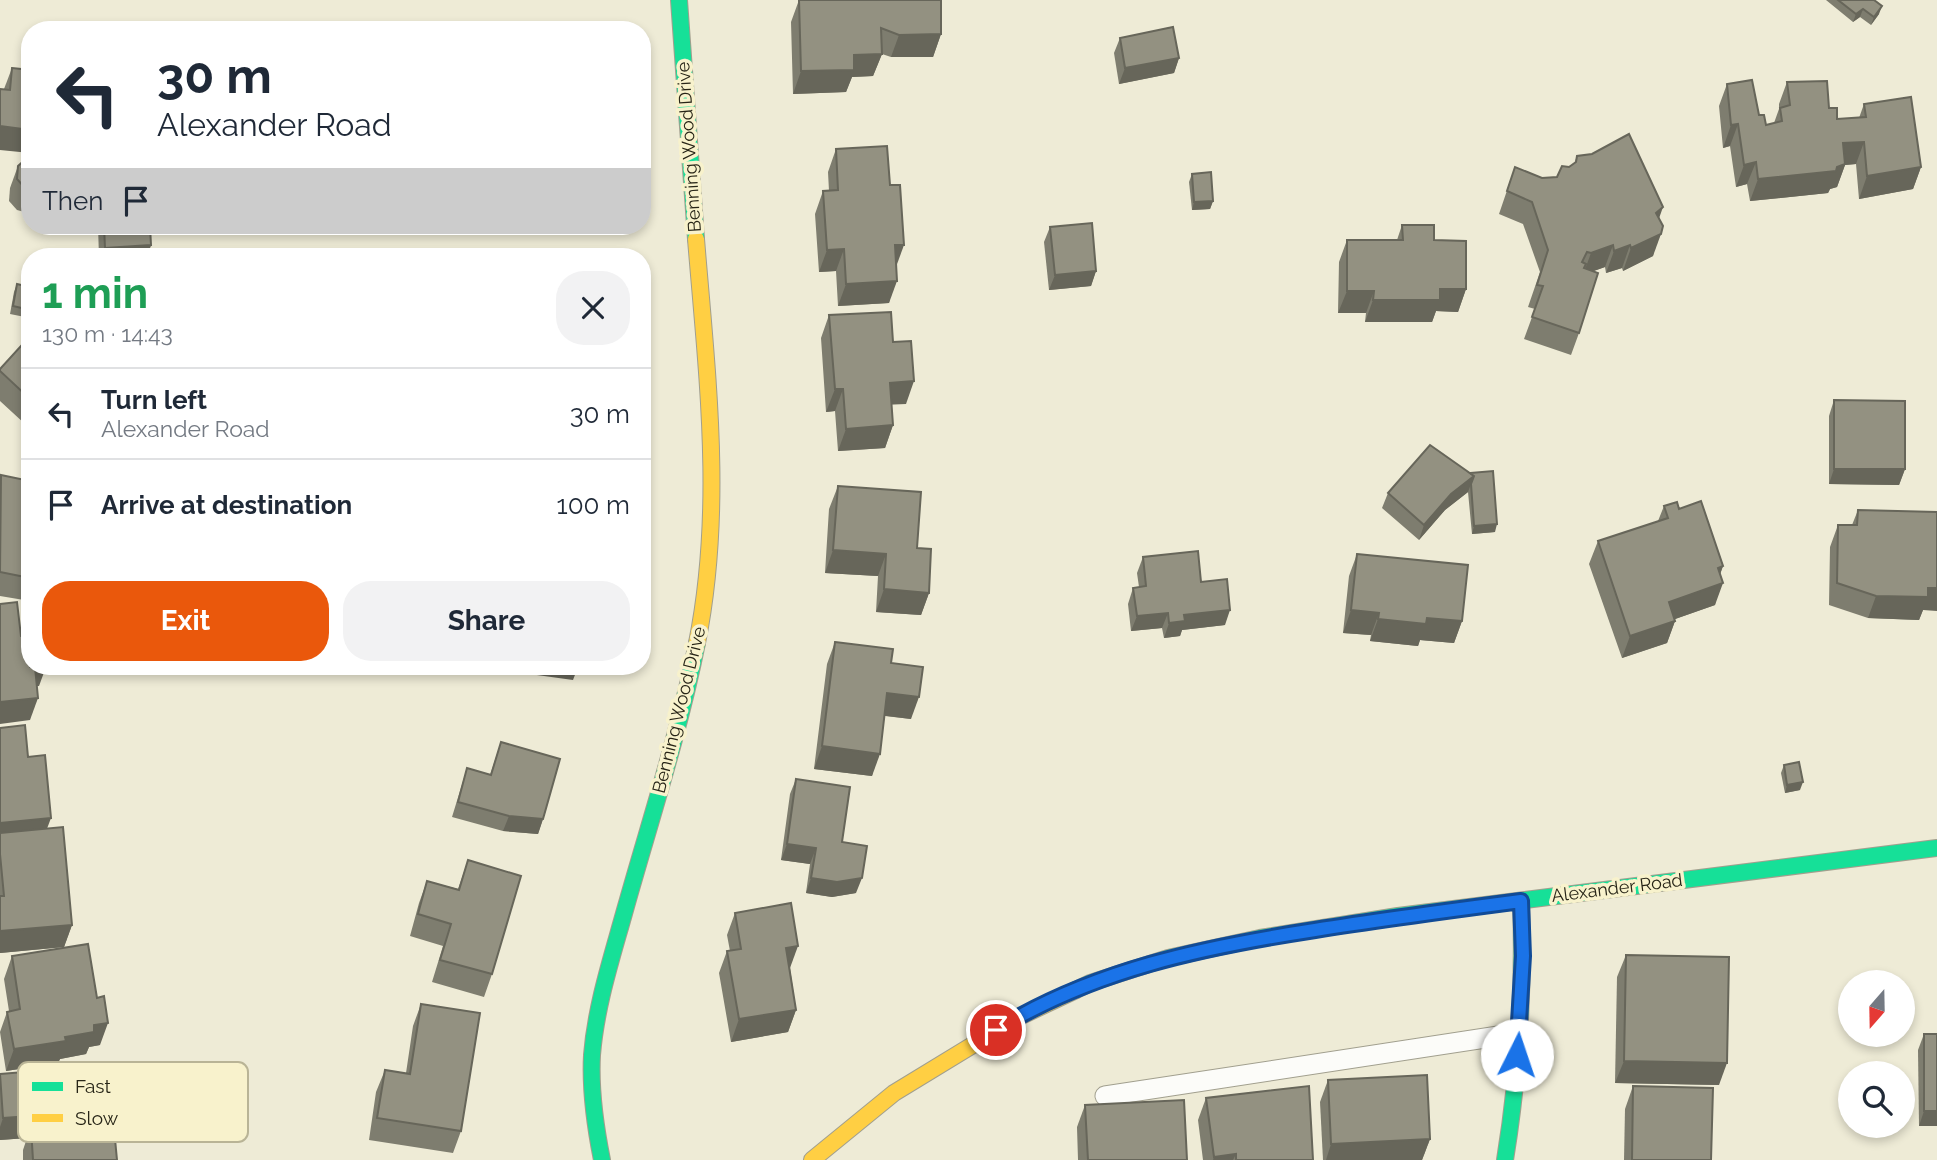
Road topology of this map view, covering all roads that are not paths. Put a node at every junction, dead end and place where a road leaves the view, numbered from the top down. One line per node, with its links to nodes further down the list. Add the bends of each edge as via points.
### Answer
1 (679, 0): 6 (street, Benning Wood Drive, via 712,427 712,531 703,612 683,711 595,1019 590,1074 594,1129)
2 (1937, 848): 3 (street, Alexander Road)
3 (1521, 901): 4 (street); 7 (street, Alexander Road, via 1260,938 1168,958 1090,983 1017,1017 894,1093)
4 (1518, 1033): 5 (lane); 8 (street)
5 (1105, 1096)
6 (602, 1160)
7 (812, 1160)
8 (1505, 1160)

